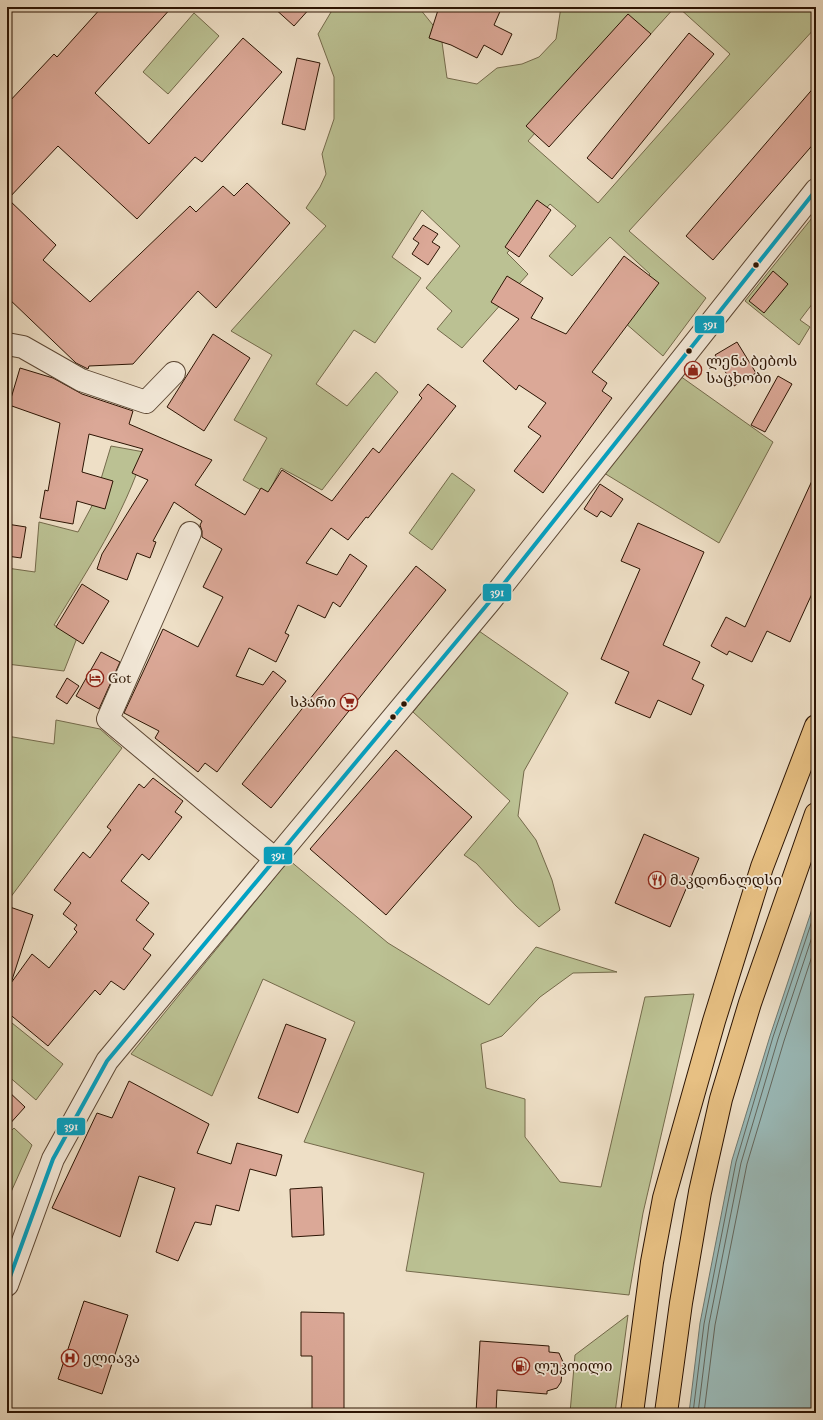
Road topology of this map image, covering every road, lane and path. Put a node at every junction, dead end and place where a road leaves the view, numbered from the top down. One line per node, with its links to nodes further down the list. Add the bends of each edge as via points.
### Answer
1 (816, 190): 7 (street, via 490,600)
2 (7, 344): 3 (street, via 23,347 81,380 146,402)
3 (174, 373)
4 (190, 532): 7 (street, via 108,719)
5 (816, 726): 9 (highway, via 762,866 664,1198 652,1262)
6 (816, 814): 10 (highway, via 750,1003 721,1099 700,1192)
7 (276, 858): 8 (street, via 107,1061 53,1159)
8 (7, 1285)
9 (632, 1413)
10 (666, 1413)

